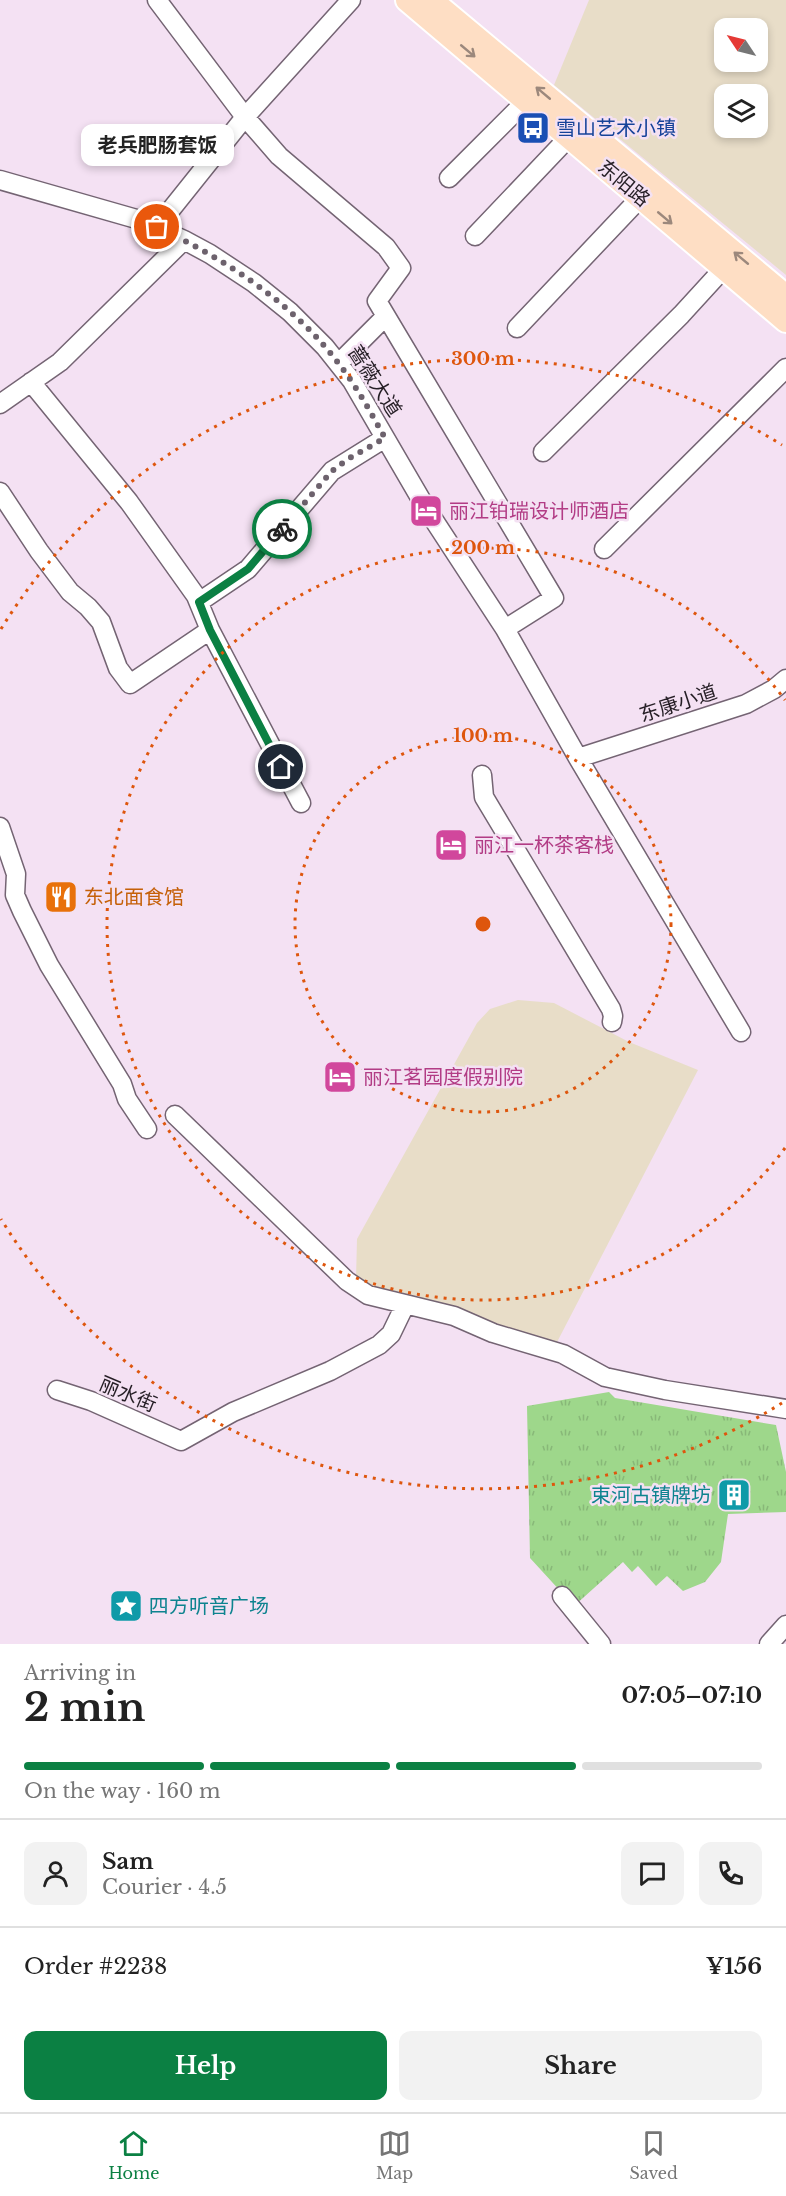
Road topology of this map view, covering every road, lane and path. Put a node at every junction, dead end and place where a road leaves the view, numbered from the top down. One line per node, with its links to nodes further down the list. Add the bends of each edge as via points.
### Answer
1 (157, 0): 6 (street)
2 (351, 0): 6 (street)
3 (407, 0): 5 (main road, 东阳路, one-way to 5)
4 (431, 0): 15 (main road, 东阳路, one-way to 4)
5 (526, 101): 7 (main road, 东阳路); 8 (street)
6 (245, 117): 11 (street); 16 (street, via 279,156 386,247 401,268 377,301)
7 (569, 137): 10 (main road, 东阳路); 12 (street)
8 (449, 178)
9 (0, 180): 11 (street, 蔷薇大道)
10 (640, 197): 14 (main road, 东阳路, one-way to 14); 18 (street)
11 (157, 227): 13 (street, 蔷薇大道)
12 (475, 236)
13 (184, 240): 19 (street, 蔷薇大道, via 236,270 272,297 308,328); 21 (street, via 60,362)
14 (724, 268): 17 (main road, 东阳路); 24 (street)
15 (786, 296)
16 (386, 316): 19 (street); 28 (street, via 554,598)
17 (786, 321)
18 (517, 328)
19 (339, 363): 23 (street, 蔷薇大道)
20 (786, 368): 26 (street)
21 (31, 382): 22 (street); 27 (street, via 129,502)
22 (0, 404)
23 (385, 438): 27 (street, via 332,471 248,569); 28 (street, 蔷薇大道)
24 (543, 452)
25 (0, 492): 29 (street, via 70,592 101,622 118,668 130,684)
26 (604, 549)
27 (199, 602): 29 (street)
28 (505, 628): 31 (street, 蔷薇大道)
29 (210, 630): 33 (street)
30 (786, 679): 31 (street, 东康小道, via 746,704)
31 (578, 758): 37 (street, 蔷薇大道)
32 (482, 775): 36 (street, via 484,797 611,1009)
33 (301, 803)
34 (0, 827): 35 (street, via 16,874)
35 (8, 895): 39 (street, via 22,911 49,965)
36 (612, 1022)
37 (741, 1032)
38 (175, 1115): 40 (street, via 347,1281 368,1295)
39 (147, 1129)
40 (405, 1305): 41 (street, 丽水街, via 391,1334 379,1345 330,1371 233,1412 181,1441); 42 (street, via 454,1316 493,1333 563,1354 605,1377)
41 (57, 1390)
42 (786, 1409)
43 (562, 1596): 45 (street)
44 (786, 1625): 46 (street)
45 (601, 1644)
46 (769, 1644)

